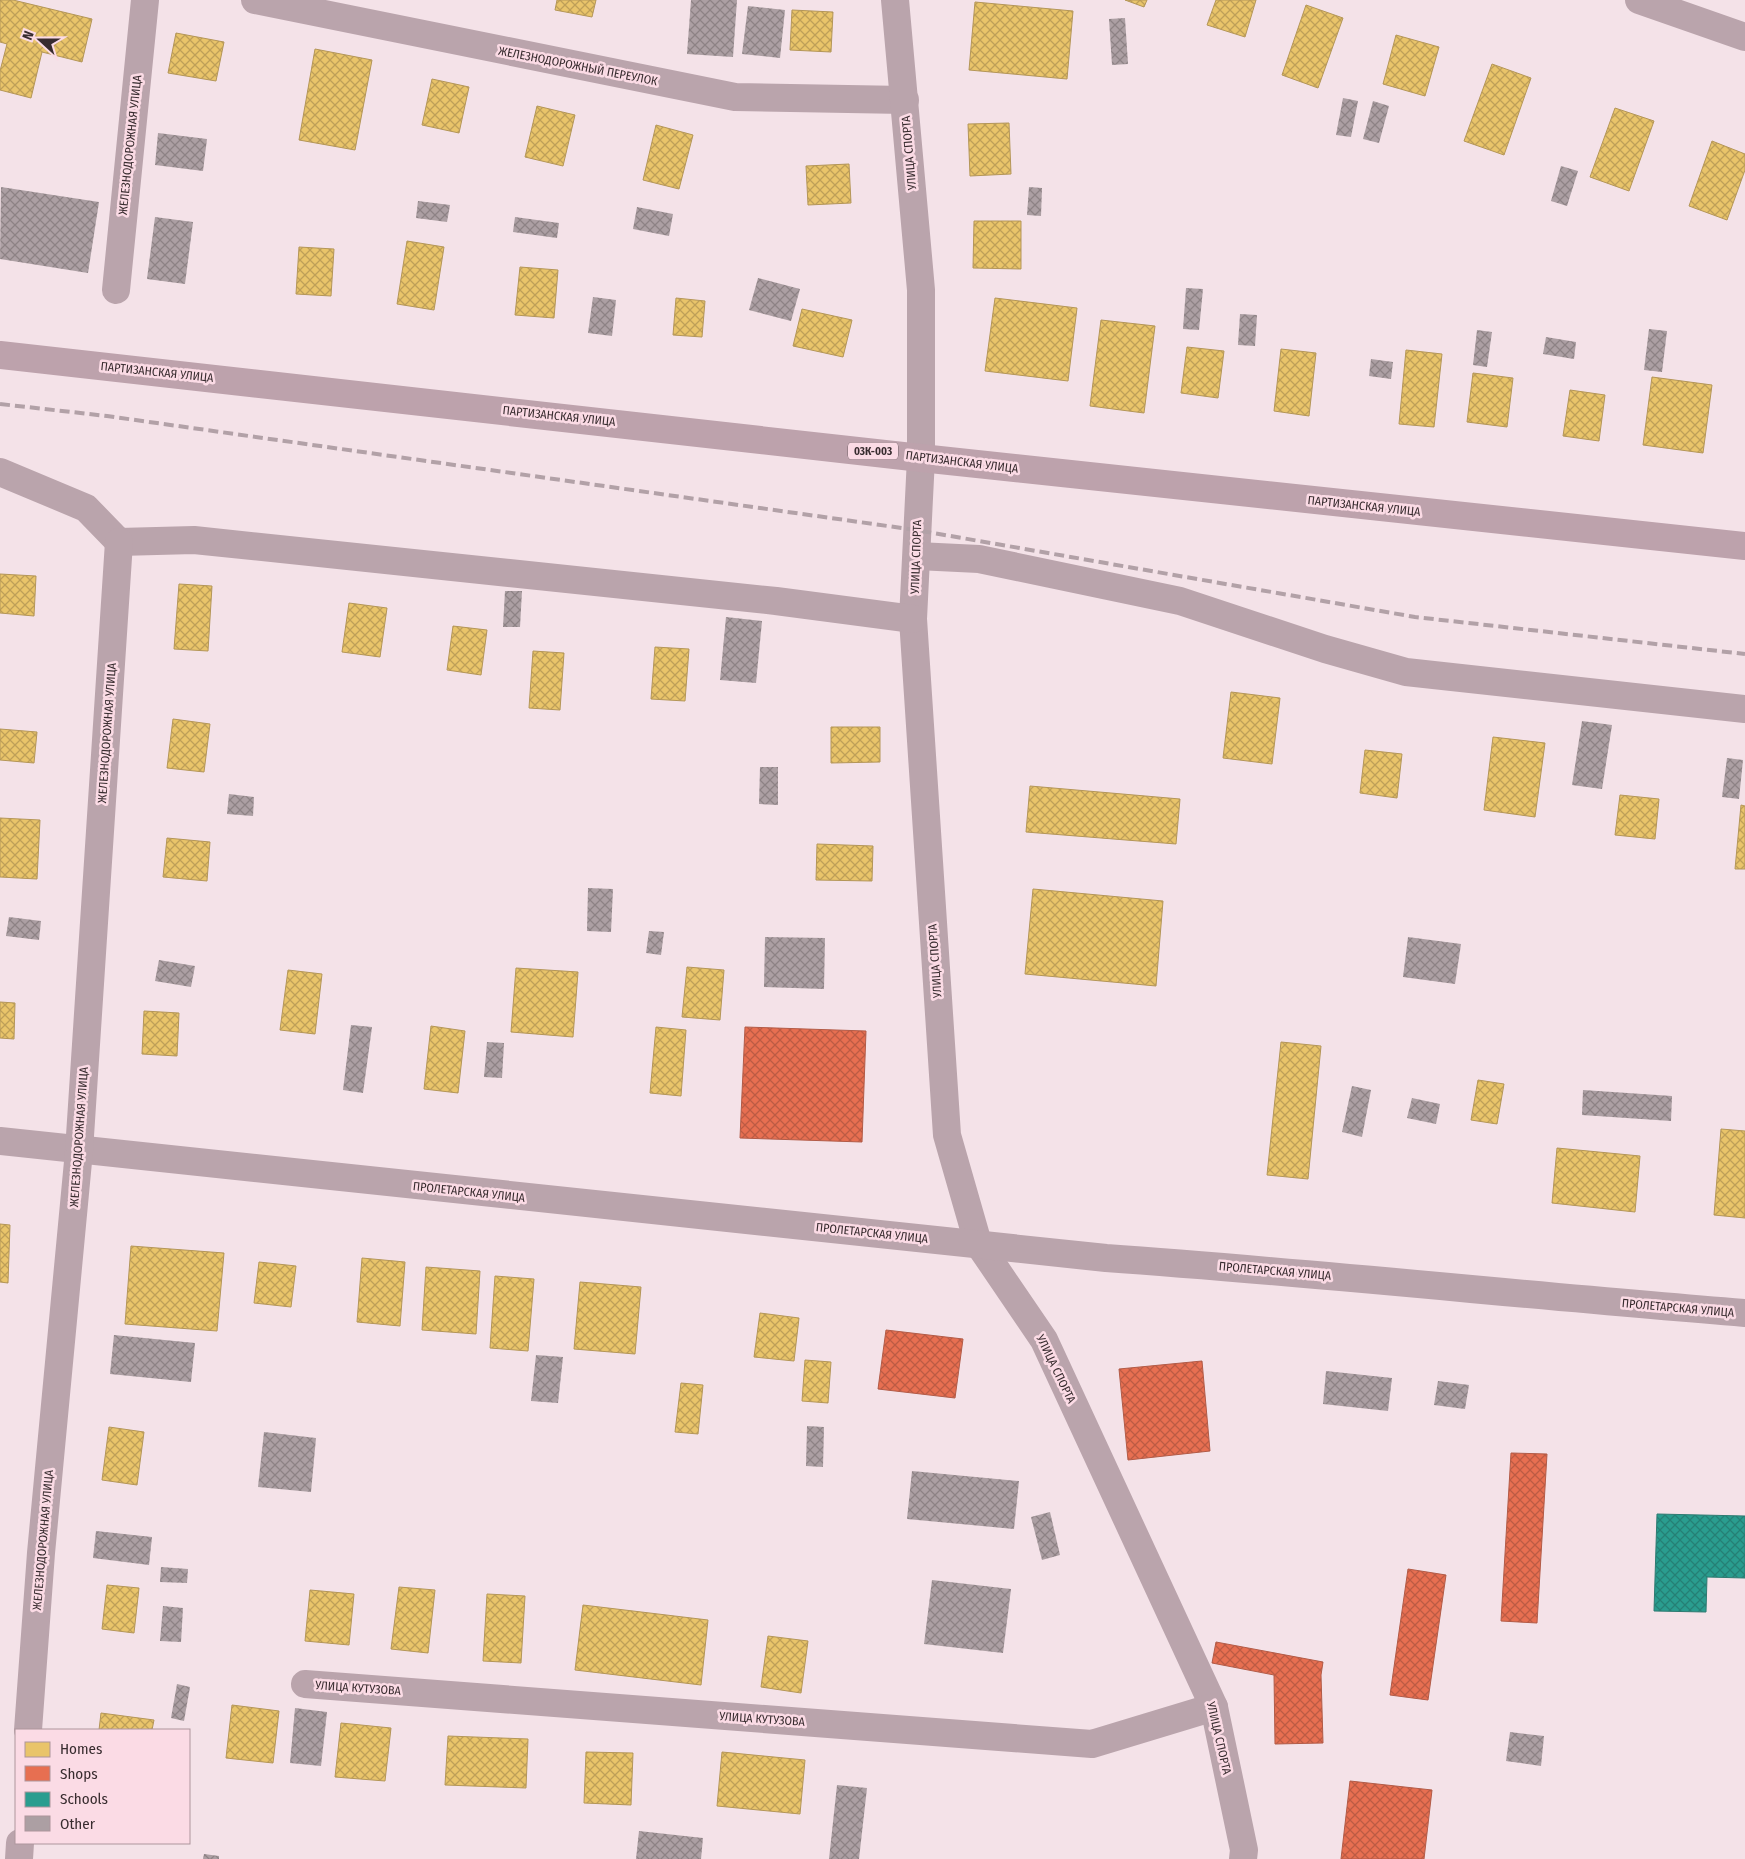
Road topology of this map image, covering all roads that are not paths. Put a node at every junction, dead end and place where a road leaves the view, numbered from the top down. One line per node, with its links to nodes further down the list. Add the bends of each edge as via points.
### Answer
1 (145, 0): 7 (street, ЖЕЛЕЗНОДОРОЖНАЯ УЛИЦА)
2 (255, 0): 6 (street, ЖЕЛЕЗНОДОРОЖНЫЙ ПЕРЕУЛОК, via 735,97)
3 (895, 0): 6 (street, УЛИЦА СПОРТА)
4 (1639, 0): 5 (street)
5 (1745, 37)
6 (905, 100): 9 (street, УЛИЦА СПОРТА, via 921,290)
7 (116, 290)
8 (0, 355): 9 (main road, ПАРТИЗАНСКАЯ УЛИЦА / 03К-003)
9 (921, 458): 12 (main road, ПАРТИЗАНСКАЯ УЛИЦА / 03К-003); 13 (street, УЛИЦА СПОРТА)
10 (0, 472): 11 (street, via 86,508)
11 (119, 542): 14 (street, via 194,540 756,599); 17 (street, ЖЕЛЕЗНОДОРОЖНАЯ УЛИЦА)
12 (1745, 546)
13 (917, 556): 14 (street, УЛИЦА СПОРТА); 15 (street, via 979,558 1180,601 1406,672)
14 (913, 619): 18 (street, УЛИЦА СПОРТА, via 947,1135)
15 (1745, 709)
16 (0, 1141): 17 (street, ПРОЛЕТАРСКАЯ УЛИЦА)
17 (79, 1151): 18 (street, ПРОЛЕТАРСКАЯ УЛИЦА); 22 (street, ЖЕЛЕЗНОДОРОЖНАЯ УЛИЦА, via 41,1553)
18 (978, 1243): 19 (street, ПРОЛЕТАРСКАЯ УЛИЦА, via 1106,1258); 21 (street, УЛИЦА СПОРТА, via 1044,1340)
19 (1745, 1313)
20 (305, 1684): 21 (street, УЛИЦА КУТУЗОВА, via 1092,1744)
21 (1214, 1706): 25 (street, УЛИЦА СПОРТА, via 1244,1850)
22 (28, 1729)
23 (20, 1844): 24 (street)
24 (19, 1859)
25 (1243, 1859)

